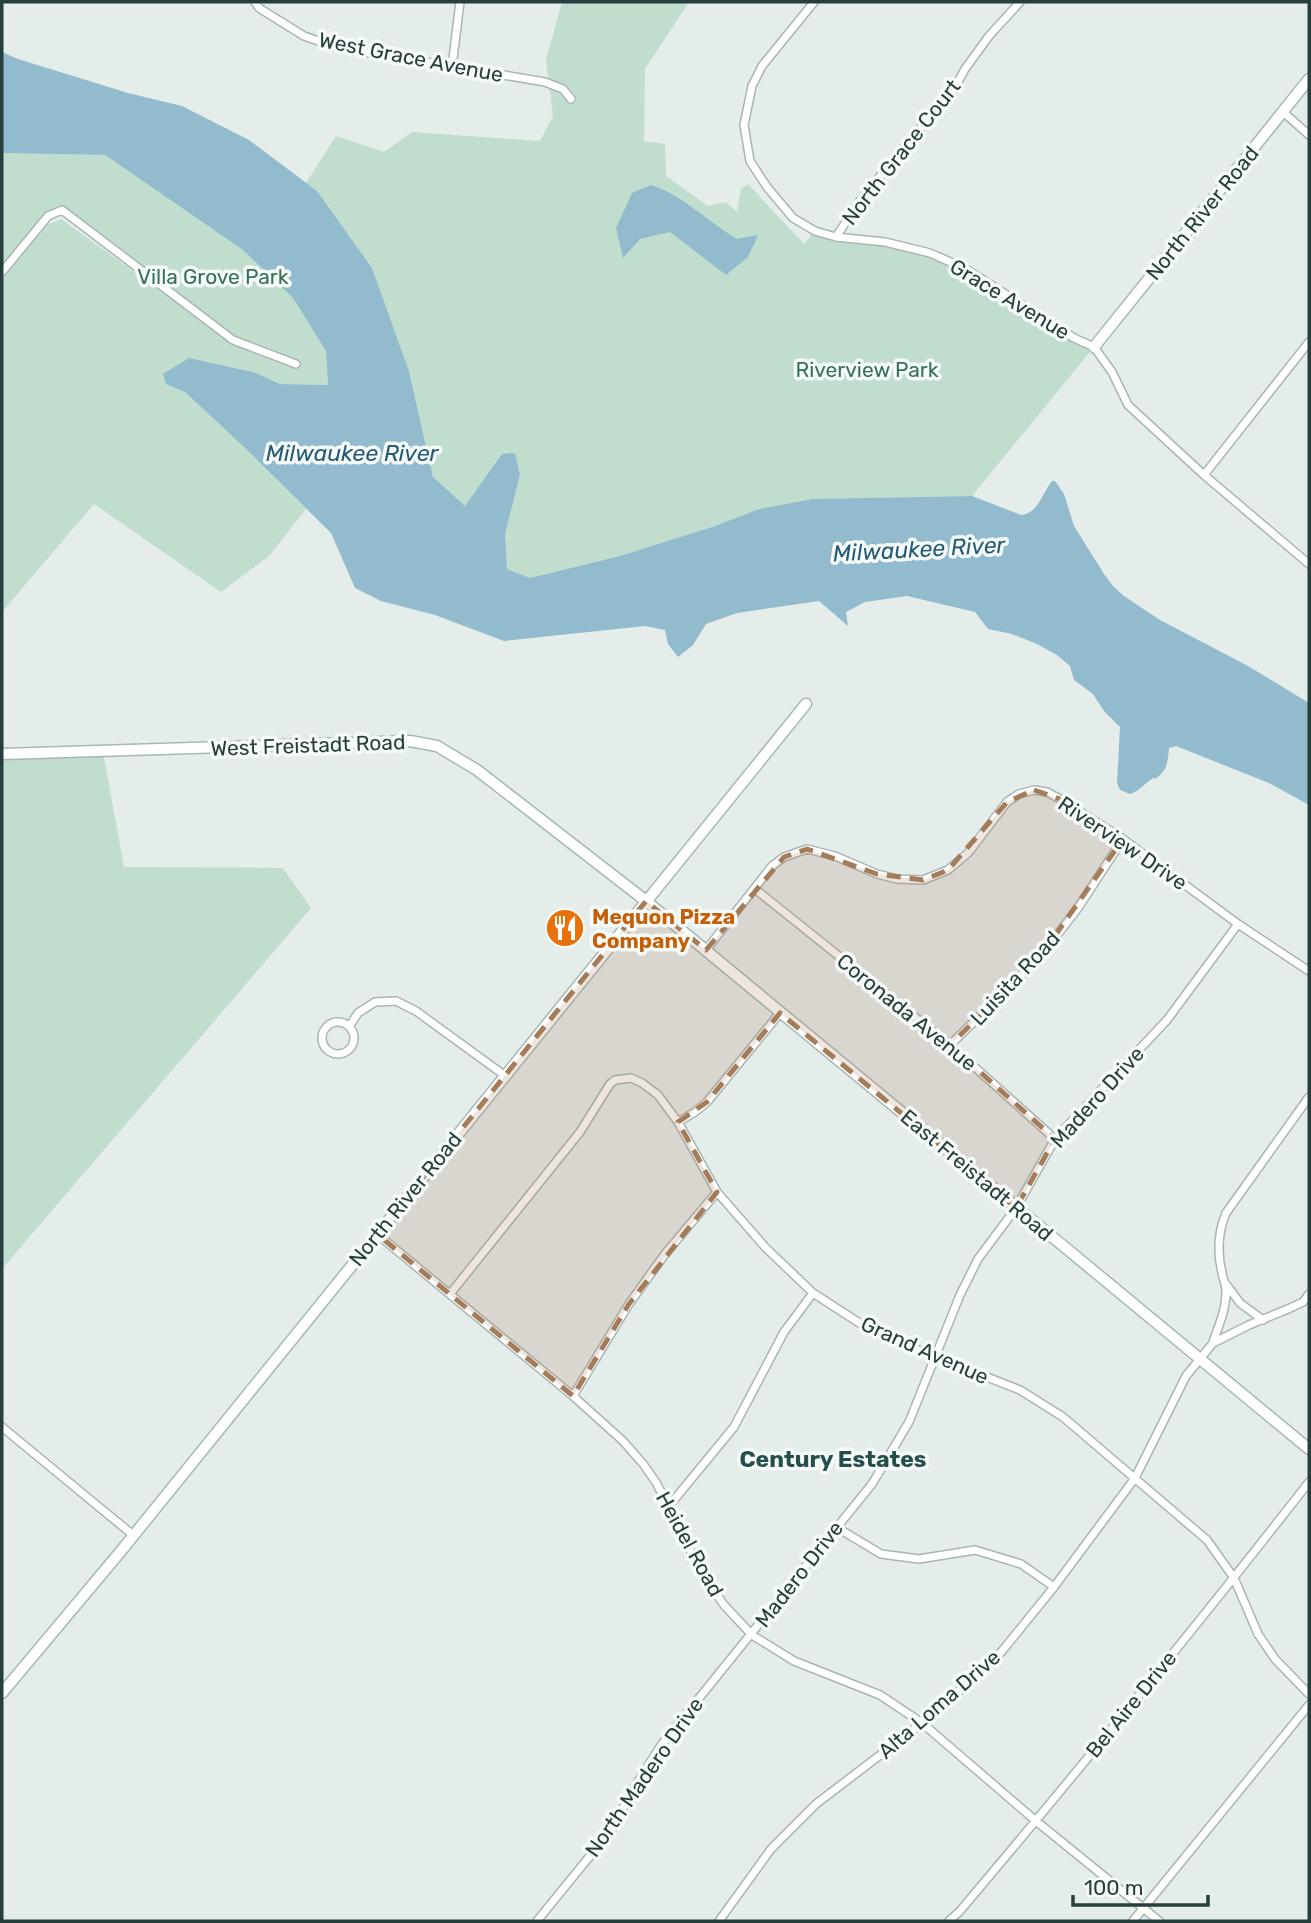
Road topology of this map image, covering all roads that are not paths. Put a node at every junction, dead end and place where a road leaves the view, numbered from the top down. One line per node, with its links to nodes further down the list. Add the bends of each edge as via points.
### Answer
1 (255, 2): 5 (street, West Grace Avenue, via 304,36 336,47)
2 (460, 2): 5 (street)
3 (814, 2): 10 (street, Grace Avenue, via 762,66 752,86 744,125 750,161 793,218 815,232)
4 (1020, 2): 10 (street, North Grace Court)
5 (452, 67): 7 (street, West Grace Avenue, via 548,83 563,89)
6 (1309, 79): 8 (street, North River Road)
7 (571, 99)
8 (1283, 112): 9 (street); 13 (street, North River Road)
9 (1309, 135)
10 (836, 237): 13 (street, Grace Avenue, via 930,253 966,269)
11 (2, 272): 14 (street, via 48,216 62,210 233,340)
12 (1309, 342): 15 (street)
13 (1094, 347): 15 (street, Grace Avenue, via 1128,405)
14 (296, 364)
15 (1204, 475): 16 (street, Grace Avenue)
16 (1309, 564)
17 (806, 704): 21 (street, North River Road)
18 (2, 754): 21 (street, West Freistadt Road, via 410,741 438,746 477,770)
19 (1123, 839): 20 (street, Riverview Drive, via 1060,799 1034,790 1007,802 968,853 936,876 897,879 807,849 772,866); 22 (street, Riverview Drive); 27 (street, Luisita Road, via 1040,957)
20 (754, 889): 23 (street, Riverview Drive); 27 (street, Coronada Avenue)
21 (646, 901): 23 (street, East Freistadt Road); 28 (street, North River Road)
22 (1238, 924): 24 (street, Riverview Drive); 31 (street, Madero Drive, via 1167,1020)
23 (706, 950): 25 (street, East Freistadt Road)
24 (1309, 971)
25 (780, 1013): 30 (street, via 707,1102); 33 (street, East Freistadt Road)
26 (349, 1027): 26 (street, via 339,1022 326,1028 322,1038 328,1051 339,1054 351,1047 354,1036); 28 (street, via 358,1013 375,1002 396,1001)
27 (950, 1045): 31 (street, Coronada Avenue)
28 (504, 1075): 34 (street, North River Road)
29 (1309, 1097): 35 (street, via 1226,1213 1219,1246)
30 (678, 1122): 32 (street, Grand Avenue); 37 (street, Grand Avenue, via 658,1095 642,1083 631,1078 615,1080 580,1132)
31 (1055, 1139): 33 (street, Madero Drive)
32 (717, 1192): 36 (street, Grand Avenue); 43 (street, via 629,1304)
33 (1016, 1208): 41 (street, Madero Drive, via 978,1259); 42 (street, East Freistadt Road)
34 (377, 1234): 37 (street, Heidel Road); 50 (street, North River Road)
35 (1224, 1281): 39 (street, via 1240,1303); 40 (street, via 1226,1300)
36 (813, 1293): 41 (street, Grand Avenue, via 875,1333); 48 (street, via 784,1332 734,1427)
37 (450, 1294): 43 (street, Heidel Road)
38 (1309, 1294): 39 (street, via 1303,1302)
39 (1263, 1320): 40 (street)
40 (1213, 1343): 42 (street, Alta Loma Drive)
41 (936, 1357): 46 (street, Grand Avenue, via 1020,1390 1063,1418); 49 (street, Madero Drive, via 909,1422 872,1484)
42 (1200, 1358): 45 (street, East Freistadt Road); 46 (street, Alta Loma Drive, via 1186,1376)
43 (573, 1396): 48 (street, Heidel Road, via 634,1453)
44 (2, 1427): 50 (street)
45 (1309, 1449)
46 (1135, 1478): 51 (street, Grand Avenue, via 1207,1540); 52 (street, Alta Loma Drive)
47 (1309, 1482): 51 (street, Bel Aire Drive)
48 (669, 1506): 53 (street, Heidel Road, via 700,1570)
49 (836, 1527): 52 (street, via 881,1554 919,1559 975,1550 1021,1563); 53 (street, Madero Drive)
50 (133, 1535): 54 (street, North River Road)
51 (1234, 1578): 55 (street, Grand Avenue, via 1258,1634); 58 (street, Bel Aire Drive)
52 (1054, 1587): 57 (street, Alta Loma Drive, via 994,1661)
53 (752, 1634): 57 (street, Heidel Road, via 794,1661 880,1695); 60 (street, North Madero Drive, via 662,1744 612,1829)
54 (2, 1693)
55 (1309, 1694)
56 (1309, 1705): 59 (street)
57 (922, 1723): 58 (street, Heidel Road); 61 (street, Alta Loma Drive, via 816,1804 771,1849)
58 (1036, 1821): 59 (street, Heidel Road); 62 (street, Bel Aire Drive)
59 (1144, 1909): 63 (street); 64 (street, Heidel Road)
60 (537, 1921)
61 (719, 1921)
62 (948, 1921)
63 (1133, 1921)
64 (1159, 1921)

